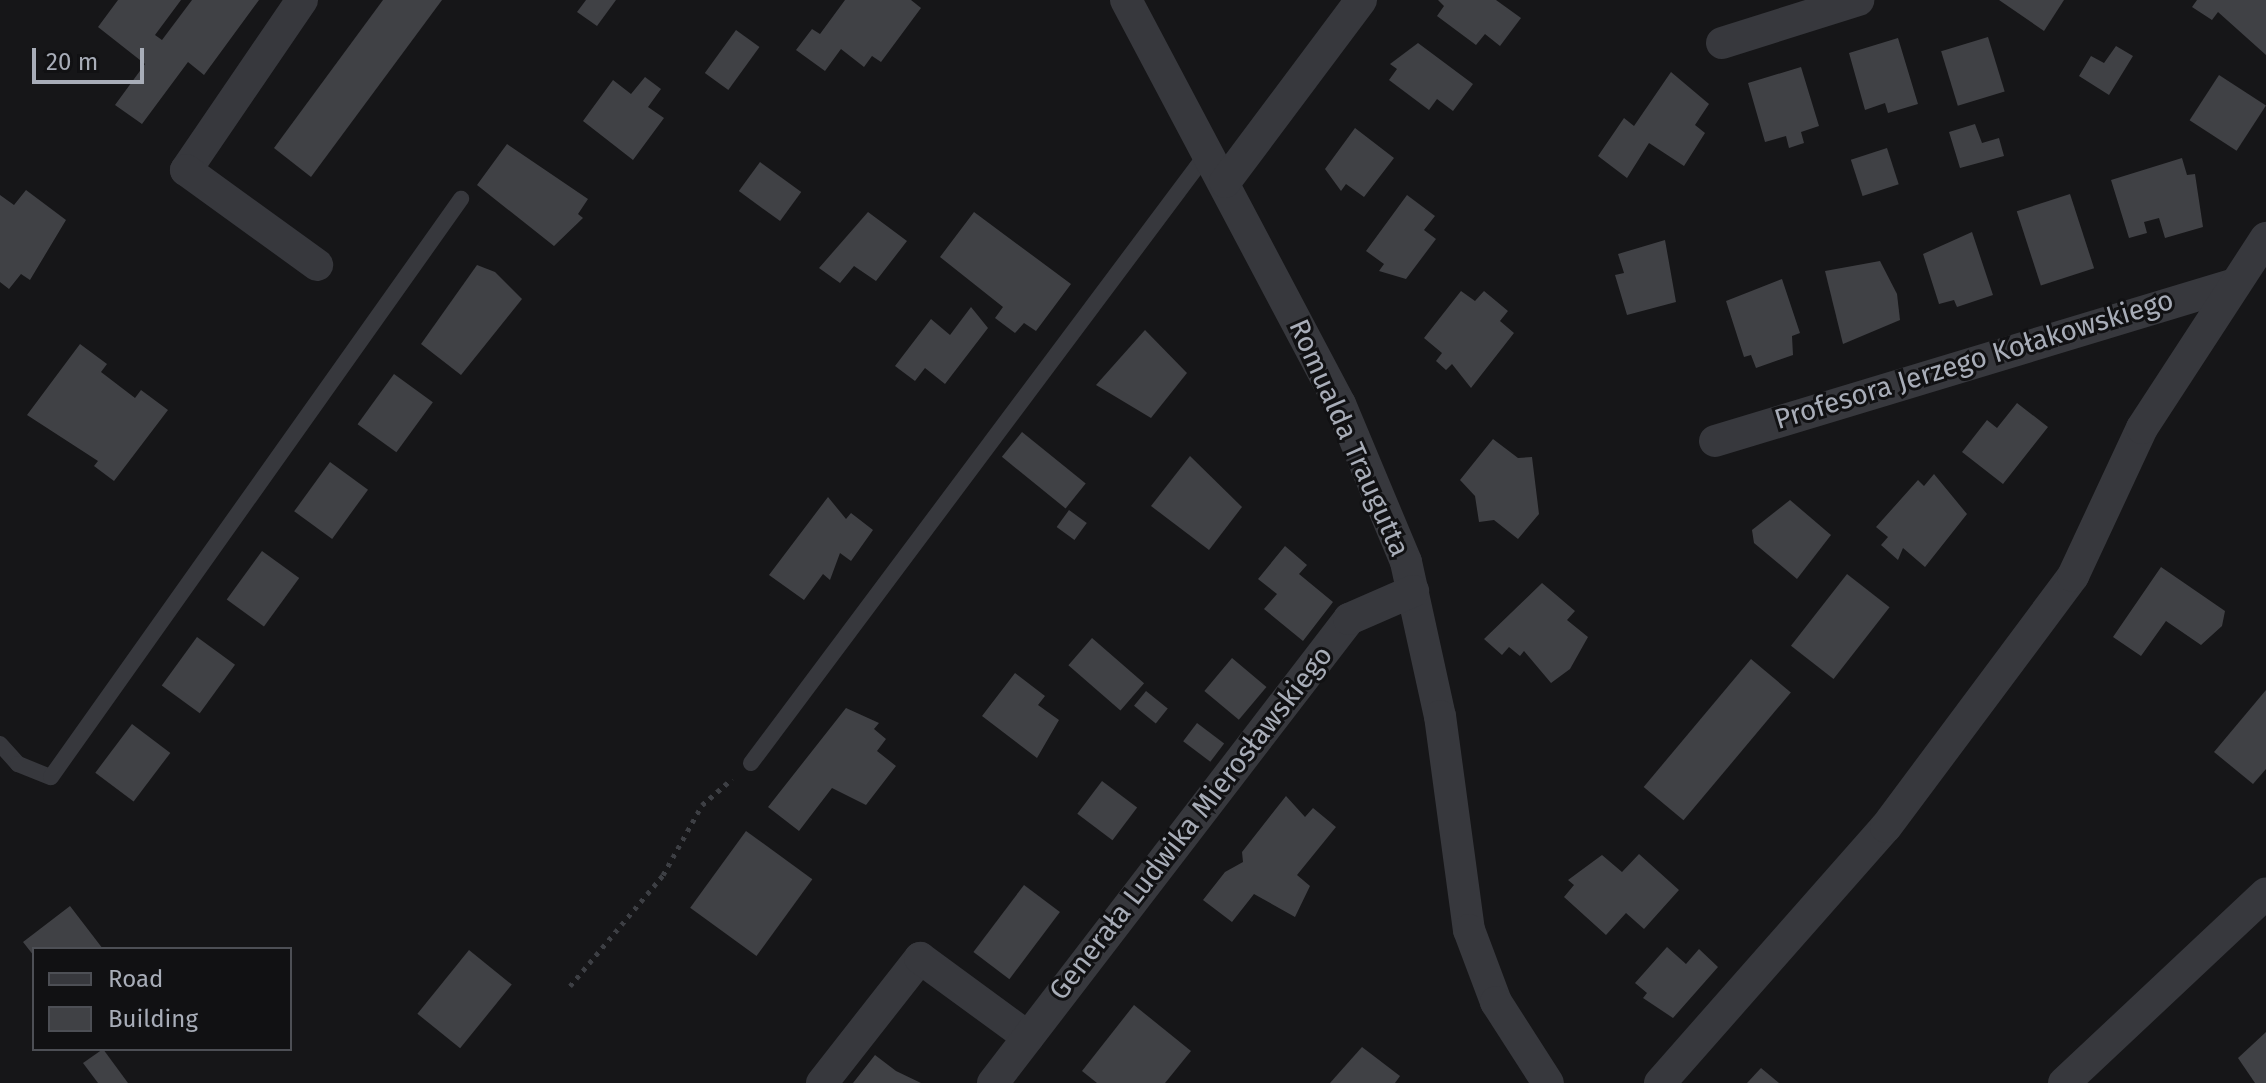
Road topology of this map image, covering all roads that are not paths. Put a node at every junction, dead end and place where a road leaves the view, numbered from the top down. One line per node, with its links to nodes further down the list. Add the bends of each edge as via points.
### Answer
1 (302, 0): 10 (street, via 186,170)
2 (1126, 0): 6 (street, Romualda Traugutta)
3 (1361, 0): 7 (street)
4 (1858, 0): 5 (street)
5 (1722, 43)
6 (1208, 152): 7 (street, Romualda Traugutta); 15 (lane)
7 (1225, 182): 13 (street, Romualda Traugutta, via 1340,404)
8 (461, 199): 14 (lane, via 51,777 18,764)
9 (2266, 238): 11 (street, Profesora Jerzego Kołakowskiego)
10 (317, 265)
11 (2235, 284): 12 (street, Profesora Jerzego Kołakowskiego); 21 (street, Profesora Jerzego Kołakowskiego, via 2142,428 2073,576 1886,827)
12 (1715, 441)
13 (1413, 591): 17 (street, Generała Ludwika Mierosławskiego, via 1349,619); 20 (street, Romualda Traugutta, via 1440,716 1469,930 1496,1002)
14 (0, 744)
15 (751, 763)
16 (2266, 893): 22 (street)
17 (1028, 1037): 18 (street, via 920,958); 19 (street, Generała Ludwika Mierosławskiego)
18 (822, 1083)
19 (993, 1083)
20 (1548, 1083)
21 (1660, 1083)
22 (2064, 1083)

